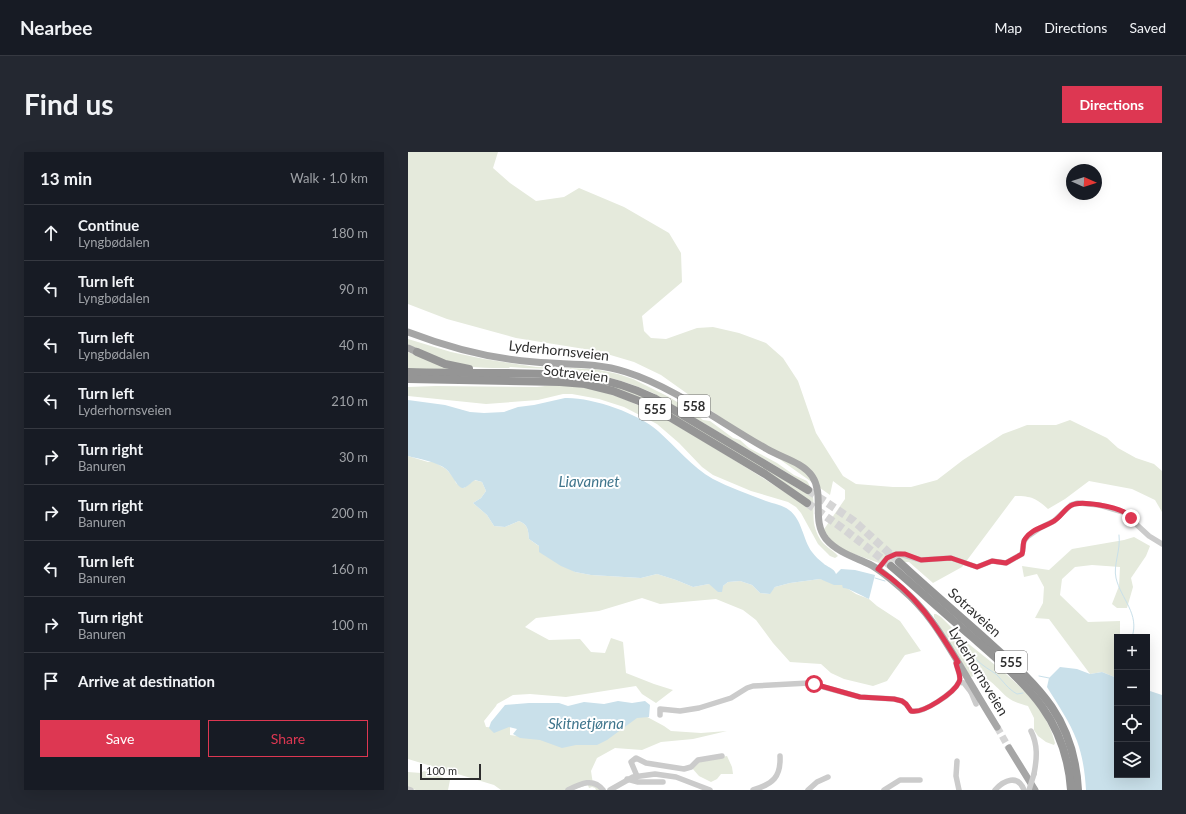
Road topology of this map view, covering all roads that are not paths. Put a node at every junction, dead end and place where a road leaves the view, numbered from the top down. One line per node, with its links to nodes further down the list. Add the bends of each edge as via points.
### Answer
1 (408, 332): 14 (main road, Lyderhornsveien / 558, via 440,343 522,360 602,366 633,374 658,385 767,450 805,469 813,477 817,487 819,523 824,536 844,553)
2 (408, 348): 3 (main road)
3 (417, 352): 5 (highway, 555, via 435,361 461,368)
4 (408, 372): 5 (highway, Sotraveien / 555)
5 (532, 374): 9 (highway, Sotraveien / 555, via 588,376 632,388 672,408)
6 (408, 380): 7 (highway, Sotraveien / 555)
7 (480, 381): 8 (highway, 555); 10 (highway, Sotraveien / 555, via 574,383 629,396 651,406 765,474)
8 (408, 384)
9 (808, 490)
10 (807, 503)
11 (1162, 544): 14 (street, via 1149,536 1124,512 1078,503 1027,537 1022,554 1006,563 992,561 977,567 951,558 921,560 900,554 887,558)
12 (900, 562): 46 (highway, Sotraveien / 555, via 1024,673 1048,701 1069,741)
13 (890, 566): 45 (highway, Sotraveien / 555, via 1003,664 1036,698 1050,717 1062,743)
14 (878, 569): 15 (main road, Lyderhornsveien / 558, via 923,608)
15 (958, 662): 16 (street, via 956,663); 17 (main road, Lyderhornsveien / 558)
16 (959, 682): 17 (street); 19 (street, via 952,691 934,704 915,712 902,701 860,697 809,683 748,687 725,700 680,711 660,710)
17 (973, 691): 18 (street); 20 (main road, Lyderhornsveien / 558)
18 (976, 704)
19 (660, 715)
20 (997, 728)
21 (1031, 731): 43 (street, bridge, via 1036,743 1036,763)
22 (1010, 748): 44 (main road)
23 (722, 756): 26 (street, via 698,760 691,767 684,769 646,763 636,758 631,762)
24 (780, 756): 37 (street, via 780,766 775,778)
25 (957, 761): 40 (street, via 956,776)
26 (636, 776): 28 (street); 36 (street, via 666,775 681,778)
27 (828, 777): 38 (street)
28 (627, 779): 30 (street, via 638,782); 35 (street)
29 (920, 780): 39 (street, via 900,780)
30 (663, 782)
31 (408, 789): 32 (street)
32 (411, 790)
33 (568, 790): 34 (street, via 590,782)
34 (603, 790)
35 (610, 790)
36 (710, 790)
37 (753, 790)
38 (808, 790)
39 (884, 790)
40 (959, 790)
41 (995, 790): 42 (street, via 1004,782 1014,780 1019,782)
42 (1024, 790)
43 (1029, 790)
44 (1035, 790)
45 (1071, 790)
46 (1078, 790)

